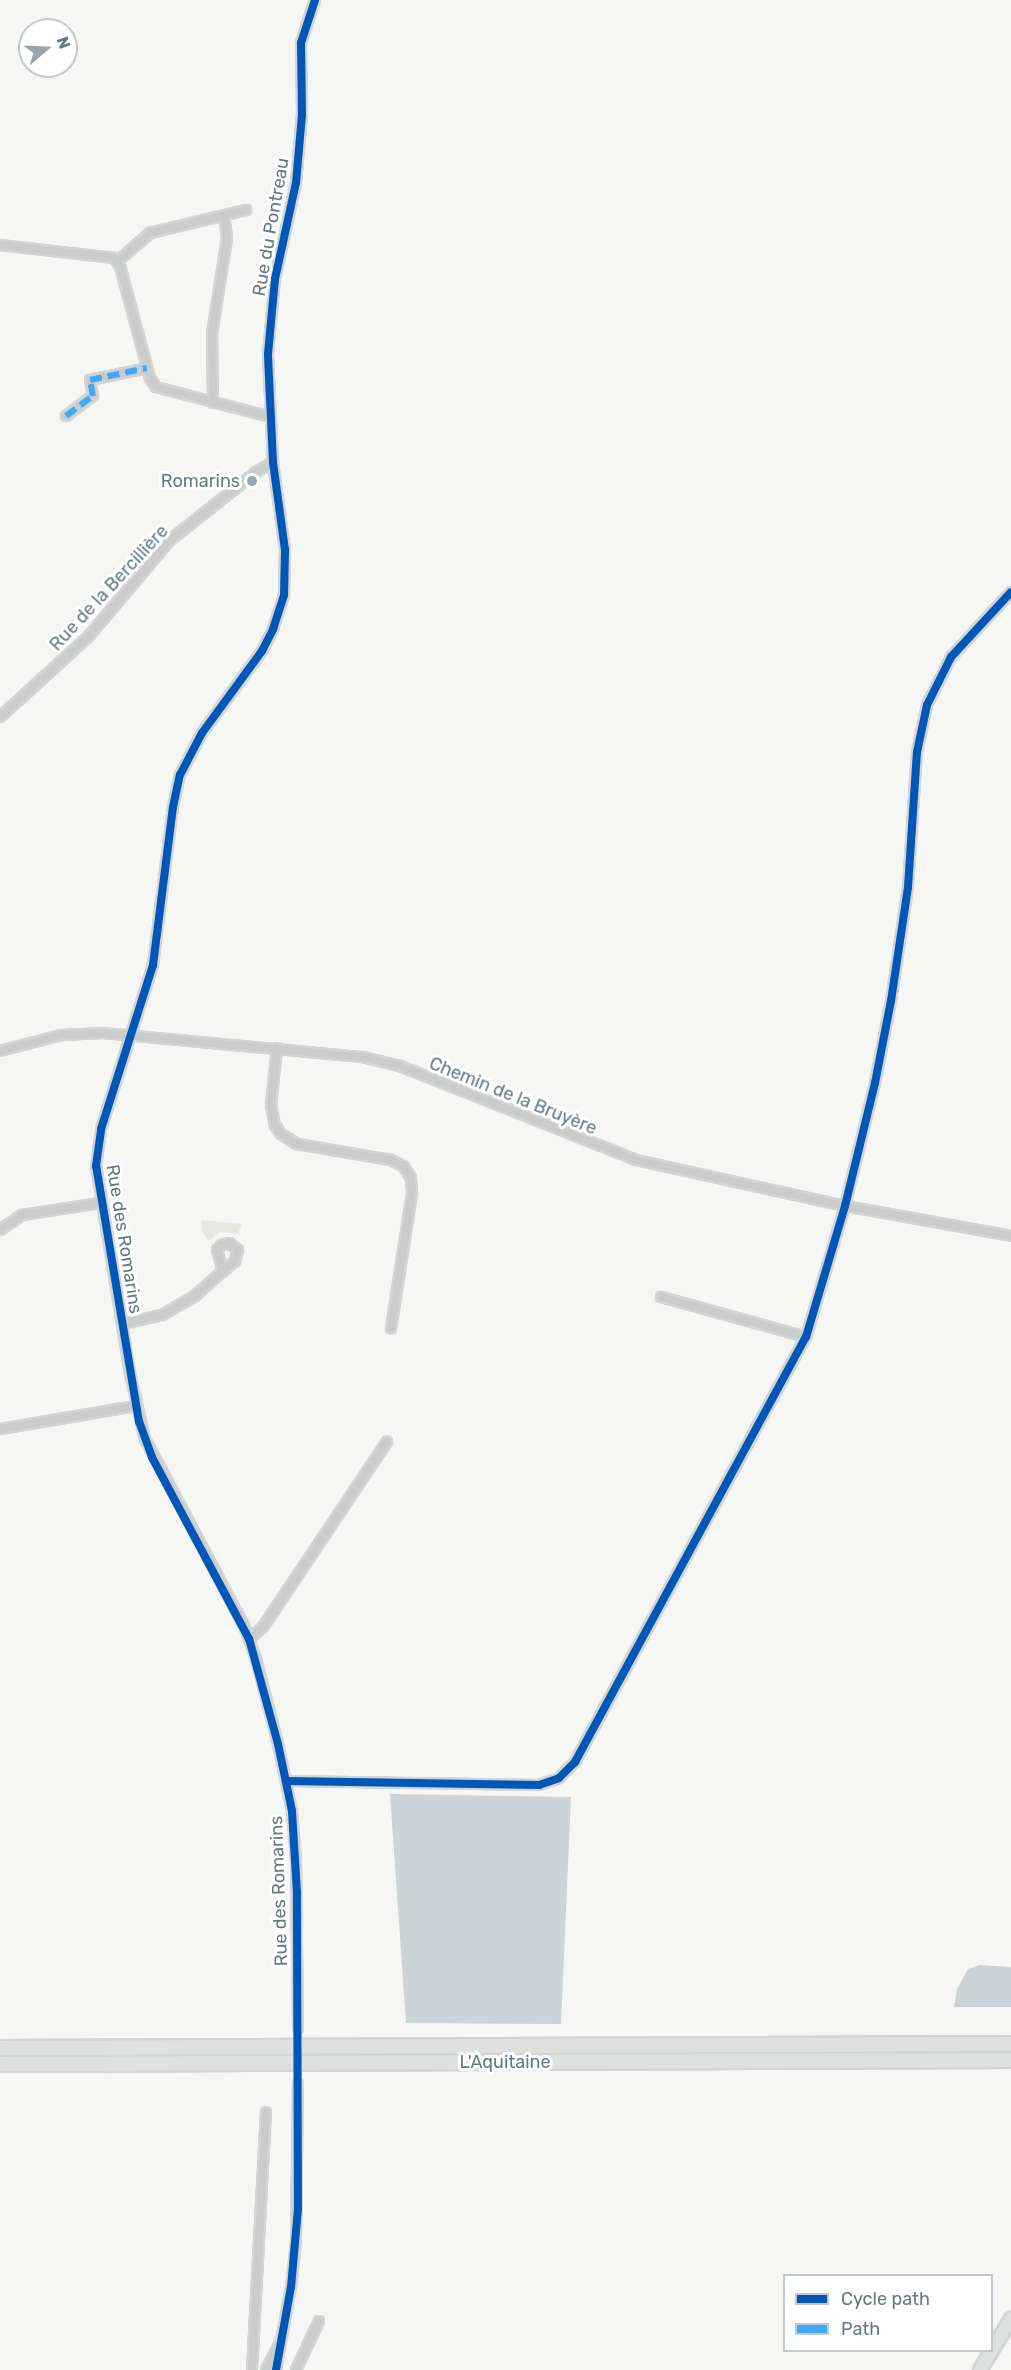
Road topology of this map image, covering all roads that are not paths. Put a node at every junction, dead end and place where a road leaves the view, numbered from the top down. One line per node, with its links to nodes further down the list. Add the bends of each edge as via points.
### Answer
1 (315, 0): 9 (street, Rue du Pontreau, via 301,43 296,183 275,279 269,332)
2 (246, 210): 3 (street)
3 (224, 215): 5 (street, via 150,233); 7 (street, via 226,238 212,334)
4 (0, 245): 5 (street, via 109,256)
5 (118, 261): 6 (street)
6 (147, 368): 7 (street, via 152,383 160,390); 8 (street, via 90,380 93,396)
7 (213, 403): 9 (street)
8 (66, 416)
9 (270, 417): 10 (street, Rue du Pontreau)
10 (273, 462): 12 (street, Rue de la Bercillière, via 169,541 81,644); 13 (street, Rue des Romarins, via 285,550 284,595 262,651 202,733 180,775 155,953)
11 (1011, 592): 17 (street, via 951,657 924,718 917,752 899,958 875,1083)
12 (0, 717)
13 (133, 1035): 14 (street, Chemin de la Bruyère); 15 (street, Chemin de la Bruyère, via 62,1035); 16 (street, Rue des Romarins, via 98,1142)
14 (277, 1048): 17 (street, Chemin de la Bruyère, via 354,1056 400,1066 636,1160); 23 (street, via 271,1105 274,1125 280,1134 297,1144 391,1160 404,1167 411,1178)
15 (0, 1051)
16 (100, 1203): 18 (street, via 22,1215); 22 (street, Rue des Romarins)
17 (845, 1206): 19 (street, Chemin de la Bruyère); 24 (street)
18 (0, 1230)
19 (1011, 1236)
20 (223, 1272): 22 (street, via 174,1310)
21 (661, 1297): 24 (street)
22 (122, 1324): 25 (street, Rue des Romarins)
23 (391, 1328)
24 (806, 1337): 29 (street, via 639,1647 567,1771 539,1785)
25 (136, 1406): 26 (street); 28 (street, Rue des Romarins, via 152,1456)
26 (0, 1429)
27 (387, 1442): 28 (street, via 263,1627)
28 (249, 1639): 29 (street, Rue des Romarins)
29 (287, 1782): 37 (street, Rue des Romarins, bridge, via 296,1861 298,2084 296,2242)
30 (1011, 2044): 31 (highway, L'Aquitaine)
31 (0, 2048)
32 (1011, 2060): 33 (highway, L'Aquitaine)
33 (0, 2064)
34 (266, 2112): 40 (street)
35 (1011, 2319): 38 (main road)
36 (319, 2321): 43 (street)
37 (284, 2333): 41 (street); 42 (street)
38 (993, 2349)
39 (991, 2352): 44 (main road)
40 (252, 2370)
41 (266, 2370)
42 (276, 2370)
43 (296, 2370)
44 (980, 2370)

